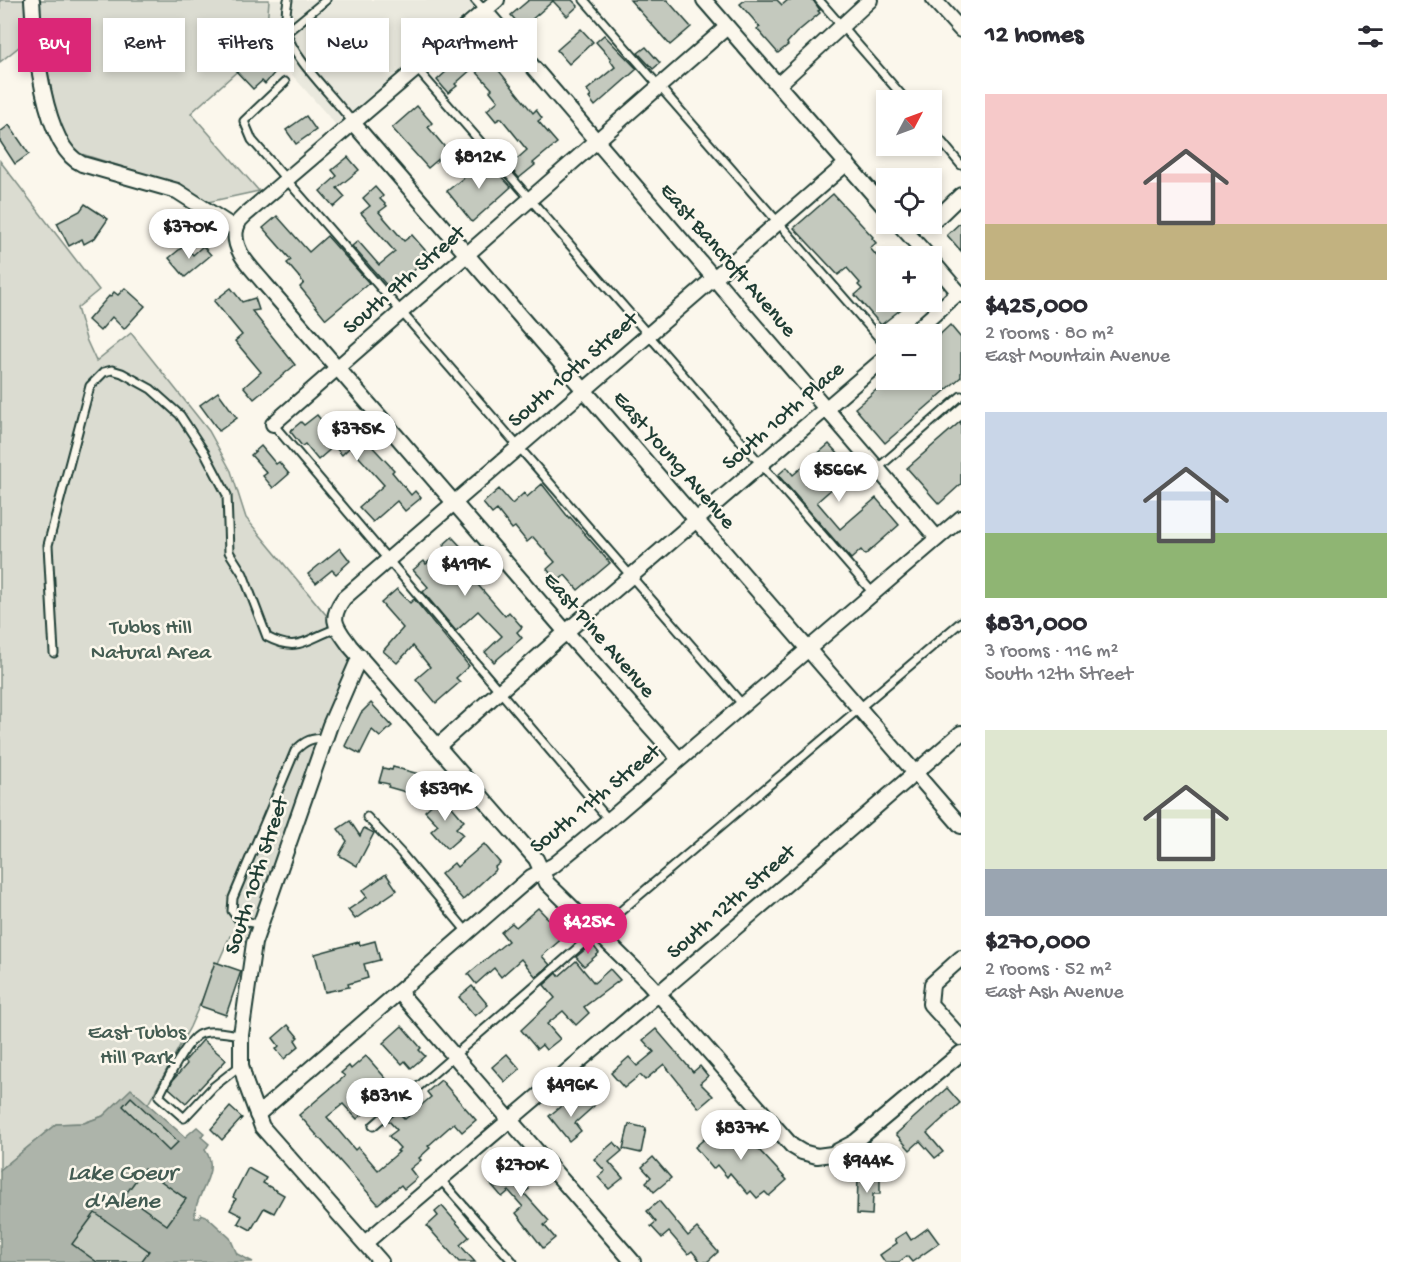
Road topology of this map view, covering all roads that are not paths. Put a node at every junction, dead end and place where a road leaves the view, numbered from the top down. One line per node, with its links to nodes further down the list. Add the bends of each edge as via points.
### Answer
1 (32, 0): 36 (street, via 32,27 44,92 61,145 74,160 177,191)
2 (288, 0): 12 (lane)
3 (326, 0): 14 (lane)
4 (475, 0): 11 (lane)
5 (497, 0): 11 (street)
6 (584, 0): 23 (lane)
7 (704, 0): 16 (street)
8 (819, 0): 15 (lane)
9 (870, 0): 15 (street)
10 (934, 0): 17 (street)
11 (485, 11): 13 (street); 26 (street, East Bancroft Avenue)
12 (286, 18)
13 (477, 18)
14 (294, 26)
15 (841, 26): 22 (street); 24 (lane)
16 (727, 27): 22 (street); 23 (street, South 9th Street)
17 (961, 30)
18 (294, 49): 25 (lane)
19 (413, 72): 25 (street)
20 (420, 72): 32 (lane)
21 (285, 82): 30 (lane, via 244,121 252,140)
22 (778, 84): 28 (street)
23 (659, 86): 26 (street, South 9th Street); 35 (lane)
24 (897, 90)
25 (353, 123): 30 (street); 41 (street, East Young Avenue)
26 (596, 142): 32 (street, South 9th Street); 43 (street, East Bancroft Avenue)
27 (942, 142): 29 (lane)
28 (847, 163): 33 (street); 35 (street, South 10th Street)
29 (961, 165)
30 (287, 180): 36 (street, via 245,215); 45 (lane)
31 (961, 195): 34 (street)
32 (531, 197): 41 (street, South 9th Street); 48 (lane)
33 (876, 197)
34 (942, 213)
35 (779, 222): 43 (street, South 10th Street); 47 (lane)
36 (236, 229): 50 (street, East Pine Avenue, via 240,253)
37 (908, 234): 39 (street)
38 (920, 234): 39 (street)
39 (914, 240): 40 (street)
40 (919, 246)
41 (466, 255): 45 (street, South 9th Street); 51 (street, East Young Avenue)
42 (942, 273): 44 (street)
43 (714, 278): 48 (street, South 10th Street); 53 (street, East Bancroft Avenue)
44 (960, 294): 46 (street)
45 (402, 312): 50 (street, South 9th Street); 55 (lane)
46 (924, 324)
47 (876, 334)
48 (648, 335): 51 (street, South 10th Street); 56 (lane)
49 (876, 366): 53 (street, South 10th Place)
50 (338, 368): 54 (street, South 9th Street); 58 (street, East Pine Avenue)
51 (584, 390): 55 (street, South 10th Street); 60 (street, East Young Avenue)
52 (961, 396): 57 (lane)
53 (827, 408): 56 (street, South 10th Place); 57 (street, East Bancroft Avenue)
54 (273, 424): 62 (lane)
55 (519, 446): 58 (street, South 10th Street); 63 (lane)
56 (761, 465): 60 (street, South 10th Place); 64 (lane)
57 (878, 468): 61 (street, East Bancroft Avenue)
58 (453, 502): 62 (street, South 10th Street); 67 (street, East Pine Avenue)
59 (961, 518): 61 (street, South 11th Street)
60 (697, 520): 63 (street, South 10th Place); 68 (street, East Young Avenue)
61 (937, 538): 64 (street, South 11th Street)
62 (388, 559): 65 (street, South 10th Street, via 344,598); 71 (lane)
63 (632, 576): 67 (street, South 10th Place); 72 (lane)
64 (873, 593): 68 (street, South 11th Street)
65 (336, 622): 69 (lane, via 292,646 267,637 243,574 229,552 227,495 205,453 171,406 151,389 112,370 104,372 90,386 48,545); 70 (street)
66 (961, 622): 73 (lane)
67 (566, 632): 71 (street, South 10th Place); 77 (street, East Pine Avenue)
68 (808, 649): 72 (street, South 11th Street); 73 (street, East Young Avenue)
69 (54, 653)
70 (360, 657): 75 (street, South 10th Street); 76 (street)
71 (500, 691): 76 (street, South 10th Place); 80 (lane)
72 (743, 705): 77 (street, South 11th Street)
73 (860, 710): 78 (street, East Young Avenue); 84 (lane)
74 (961, 733): 78 (street, South 12th Street)
75 (326, 738): 83 (street, South 10th Street); 83 (lane, via 312,738 295,751 233,898 232,911 238,918)
76 (438, 746): 82 (street, via 536,859)
77 (679, 759): 80 (street, South 11th Street)
78 (915, 773): 81 (street, East Young Avenue); 88 (street, South 12th Street)
79 (367, 817): 85 (lane)
80 (609, 819): 82 (street, South 11th Street)
81 (961, 826)
82 (542, 871): 84 (street, via 547,883); 85 (street, South 11th Street)
83 (260, 925): 89 (street, South 10th Street)
84 (596, 932): 88 (street); 92 (lane)
85 (468, 933): 87 (street, South 11th Street)
86 (961, 958): 90 (street, via 932,984 930,1004)
87 (399, 992): 92 (street); 94 (street, South 11th Street)
88 (659, 995): 91 (street, via 792,1146 817,1156 832,1154 855,1142); 95 (street, South 12th Street)
89 (241, 1035): 93 (street, South 10th Street); 93 (lane, via 199,1034 159,1096 184,1118)
90 (961, 1038)
91 (961, 1053)
92 (455, 1056): 95 (street); 96 (lane)
93 (241, 1065): 94 (street, South 10th Street)
94 (256, 1115): 98 (street, South 10th Street, via 262,1127)
95 (510, 1119): 97 (street, South 12th Street); 101 (street)
96 (373, 1126)
97 (440, 1179): 98 (street, South 12th Street); 100 (lane)
98 (365, 1243): 99 (street, South 10th Street)
99 (381, 1262)
100 (513, 1262)
101 (633, 1262)

